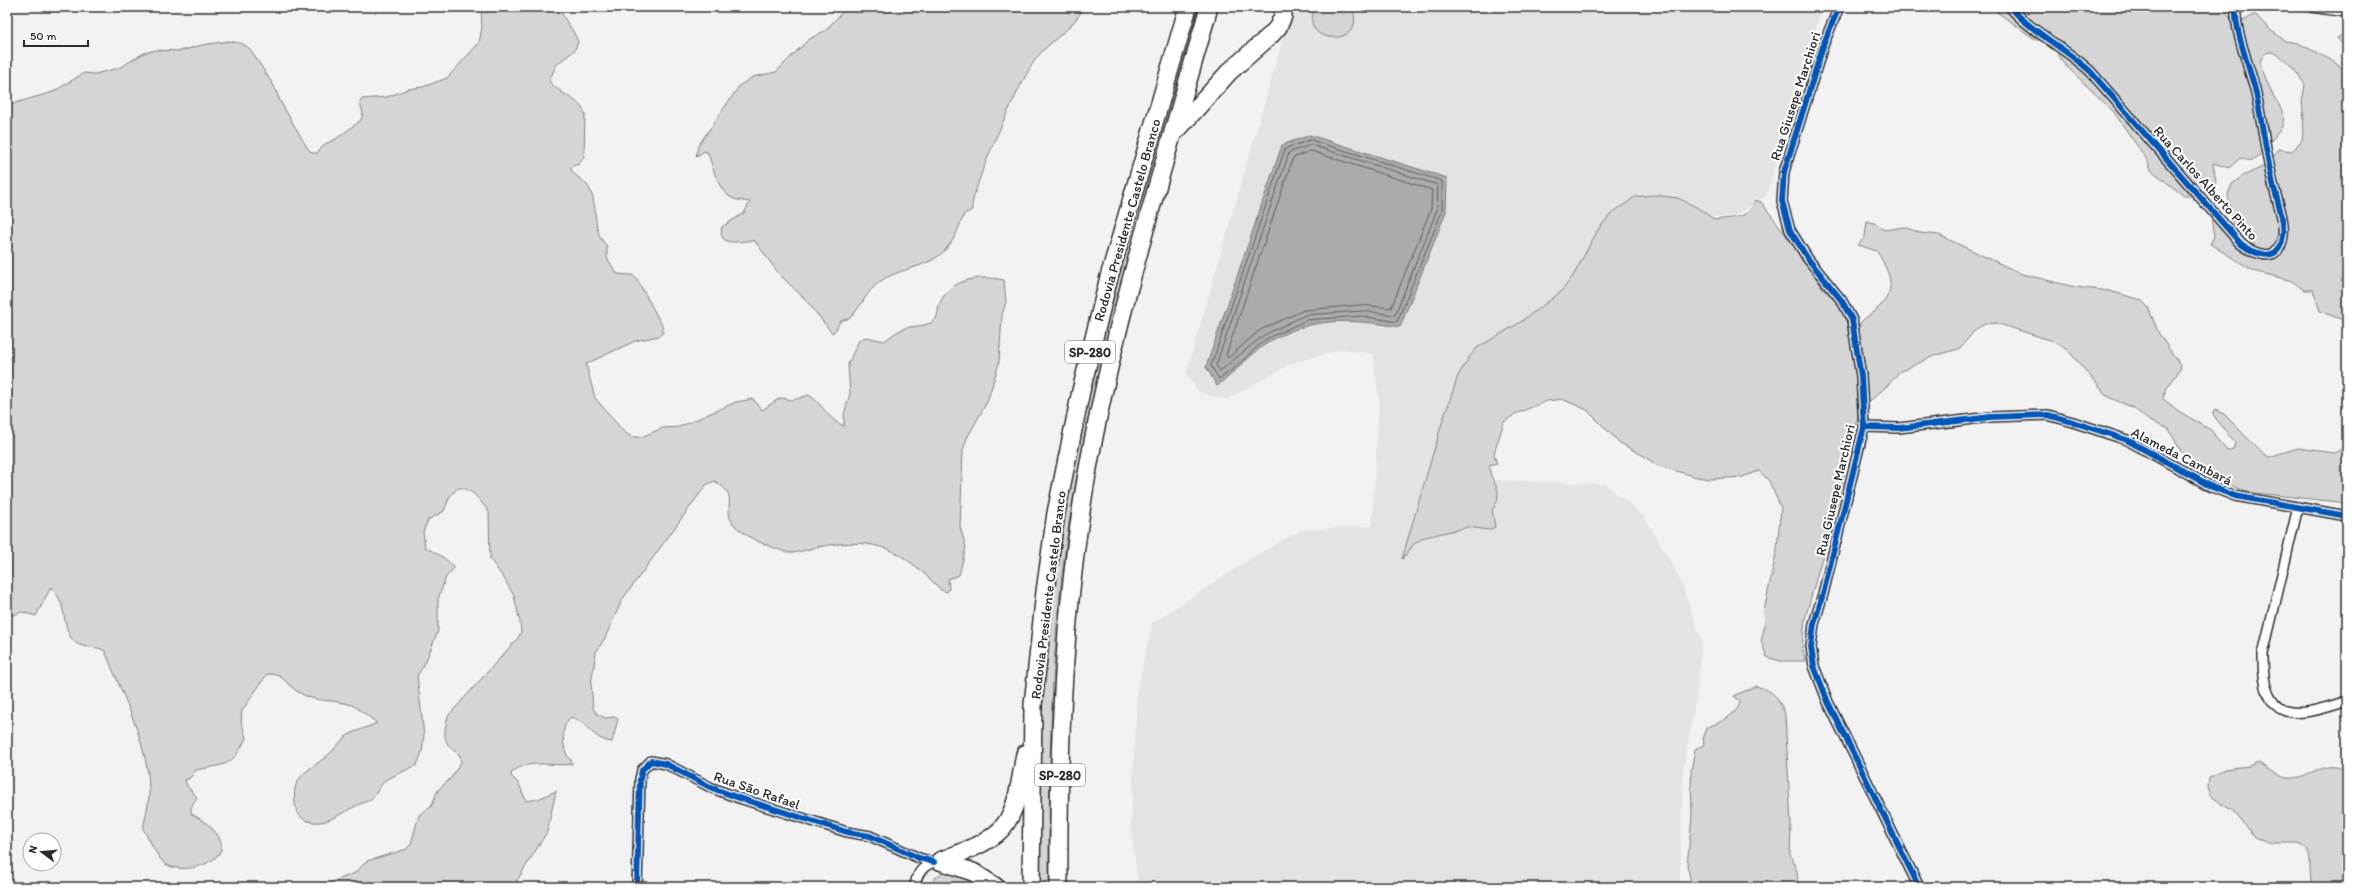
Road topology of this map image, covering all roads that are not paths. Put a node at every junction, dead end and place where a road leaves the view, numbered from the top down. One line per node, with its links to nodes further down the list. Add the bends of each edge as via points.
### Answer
1 (1188, 7): 14 (highway, Rodovia Presidente Castelo Branco / SP-280, via 1109,277 1081,391 1056,513)
2 (1209, 7): 9 (highway, Rodovia Presidente Castelo Branco / SP-280)
3 (1283, 7): 9 (highway, via 1283,16 1278,27 1224,77)
4 (1839, 7): 10 (street, Rua Giusepe Marchiori, via 1824,43 1792,139 1784,172 1782,201 1790,230 1808,258 1842,300 1852,320 1861,376)
5 (2010, 7): 6 (street, Rua Carlos Alberto Pinto, via 2028,24 2071,54 2090,71 2241,244 2253,254 2266,256 2276,252 2282,241 2283,227 2260,111 2236,27)
6 (2236, 7)
7 (2311, 7): 8 (street)
8 (2347, 12)
9 (1174, 134): 20 (highway, Rodovia Presidente Castelo Branco / SP-280, via 1125,302 1083,502 1074,561 1064,663 1058,826)
10 (1864, 426): 11 (street, Alameda Cambará, via 1899,428 1991,417 2048,415 2127,440 2218,490 2268,503); 21 (street, Rua Giusepe Marchiori, via 1814,624 1811,647 1814,666 1828,702)
11 (2298, 507): 12 (street, Alameda Cambará); 13 (street, via 2263,654 2266,688 2272,701 2280,709 2292,714 2315,712)
12 (2347, 516)
13 (2347, 701)
14 (1034, 705): 15 (highway, via 1017,796 1004,825 997,834 985,841); 19 (highway, Rodovia Presidente Castelo Branco / SP-280)
15 (937, 862): 16 (street, Rua São Rafael, via 919,858 870,836 847,832 739,798 712,788 666,764 651,761 642,770 640,779); 17 (street, via 920,872); 18 (highway, via 973,872)
16 (637, 887)
17 (916, 887)
18 (996, 887)
19 (1031, 887)
20 (1059, 887)
21 (1919, 887)

